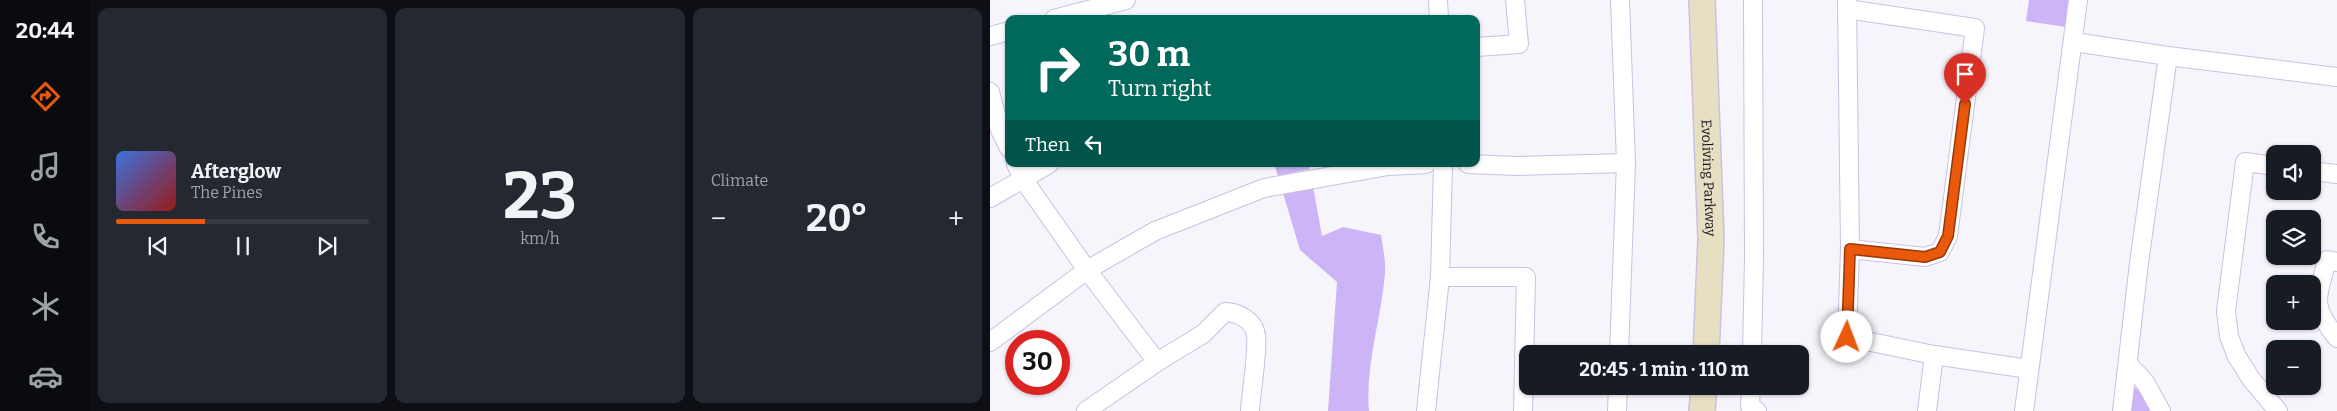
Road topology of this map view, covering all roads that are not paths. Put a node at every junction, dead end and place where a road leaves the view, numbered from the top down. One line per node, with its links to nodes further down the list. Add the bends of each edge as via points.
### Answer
1 (1126, 0): 9 (street)
2 (1438, 0): 10 (street)
3 (1515, 0): 14 (street, via 1518,44)
4 (1620, 0): 19 (street)
5 (1702, 0): 36 (street, Evoliving Parkway, via 1711,239)
6 (1753, 0): 37 (street)
7 (2078, 0): 13 (street)
8 (1847, 4): 29 (street); 29 (street, via 1975,28 1948,236 1940,252 1925,257)
9 (1069, 15)
10 (1438, 15)
11 (1005, 32): 12 (street)
12 (990, 36)
13 (2074, 42): 15 (street); 41 (street)
14 (1480, 47)
15 (2168, 56): 16 (street); 40 (street)
16 (2337, 77)
17 (990, 92): 18 (street)
18 (1005, 140)
19 (1626, 163): 20 (street); 35 (street)
20 (1480, 164)
21 (2266, 165): 56 (street, via 2245,162 2226,311 2229,336 2236,355 2251,380)
22 (1038, 167): 26 (street)
23 (1382, 167): 31 (street, via 1264,188 1155,231)
24 (1443, 167): 32 (street)
25 (2321, 171): 27 (street)
26 (1020, 172): 28 (street); 31 (street)
27 (2337, 174)
28 (990, 198)
29 (1850, 249): 38 (street, via 1847,337)
30 (2337, 262): 33 (street, via 2327,260 2317,301 2322,318)
31 (1088, 270): 34 (street); 39 (street)
32 (1440, 277): 47 (street); 48 (street, via 1526,277)
33 (2337, 338)
34 (990, 342)
35 (1619, 345)
36 (1706, 345)
37 (1752, 345)
38 (1934, 354): 41 (street); 52 (street)
39 (1157, 362): 45 (street); 46 (street, via 1203,334 1225,312 1236,312 1250,323 1256,335)
40 (2128, 364): 54 (street); 55 (street, via 2145,382)
41 (2029, 369): 53 (street)
42 (1618, 395): 49 (street)
43 (1703, 395): 50 (street)
44 (1751, 395): 51 (street, via 1750,406)
45 (1086, 411)
46 (1250, 411)
47 (1426, 411)
48 (1523, 411)
49 (1617, 411)
50 (1702, 411)
51 (1757, 411)
52 (1927, 411)
53 (2024, 411)
54 (2122, 411)
55 (2161, 411)
56 (2278, 411)

